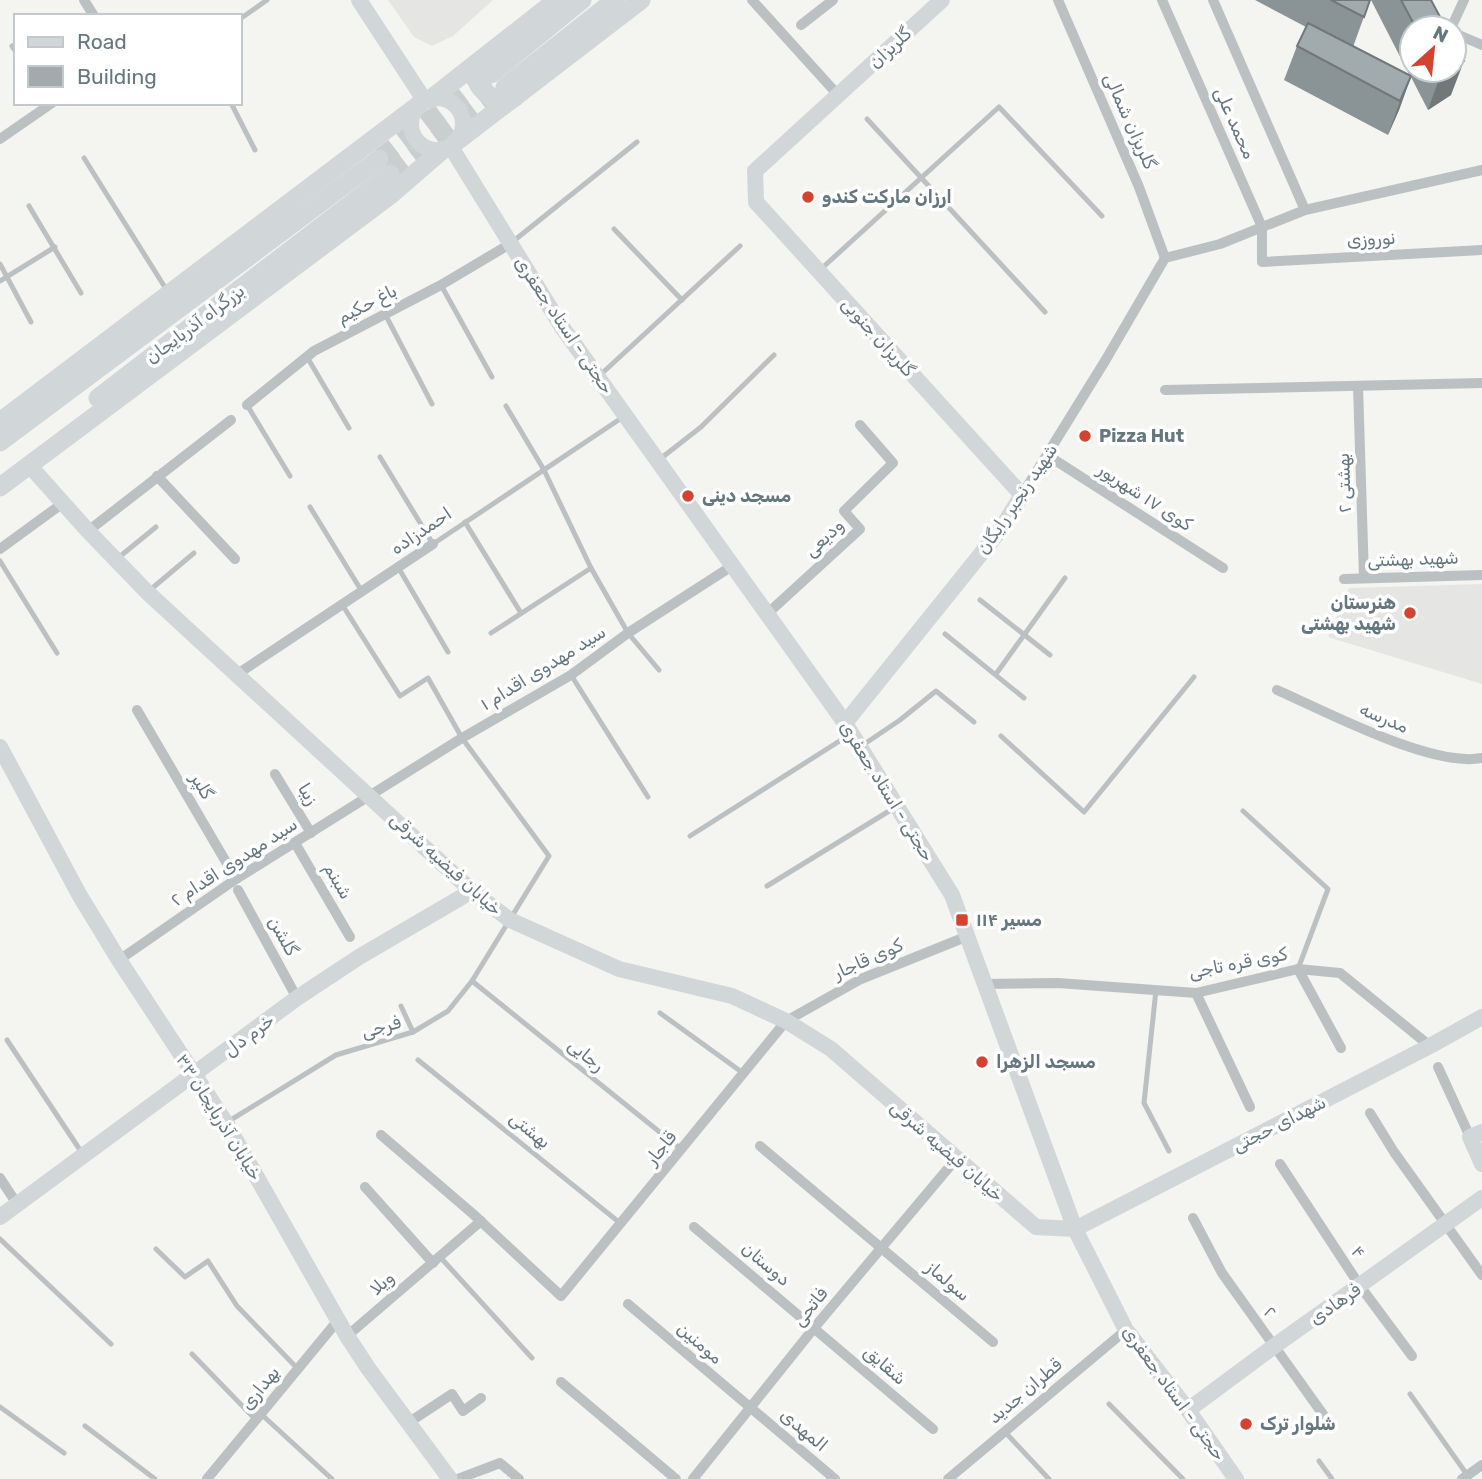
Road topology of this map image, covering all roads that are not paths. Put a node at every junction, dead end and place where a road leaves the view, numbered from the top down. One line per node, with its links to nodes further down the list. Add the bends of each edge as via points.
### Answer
1 (267, 0): 13 (lane)
2 (359, 0): 17 (street)
3 (557, 0): 15 (highway)
4 (582, 0): 15 (highway)
5 (615, 0): 15 (highway)
6 (641, 0): 15 (highway)
7 (751, 0): 16 (street)
8 (833, 0): 14 (street)
9 (942, 0): 16 (street, گلریزان)
10 (1058, 0): 40 (street, گلریزان شمالی, via 1139,187)
11 (1162, 0): 34 (street, محمد علی)
12 (1213, 0): 32 (street)
13 (242, 18)
14 (801, 25)
15 (498, 79): 17 (highway); 23 (highway)
16 (838, 96): 28 (street, گلریزان)
17 (425, 101): 23 (street, via 447,100 459,111 463,126); 23 (street, via 413,113 413,135 429,150); 25 (highway)
18 (49, 105): 21 (street)
19 (232, 105): 24 (lane)
20 (867, 119): 29 (lane)
21 (0, 139)
22 (637, 142): 36 (lane)
23 (450, 146): 30 (highway); 36 (street, حجتی - استاد جعفری)
24 (255, 150)
25 (357, 151): 30 (highway, via 374,150 395,169); 48 (highway)
26 (85, 158): 48 (lane)
27 (1482, 170): 32 (street)
28 (755, 171): 43 (street, گلریزان جنوبی, via 756,202)
29 (921, 178): 33 (lane, via 999,107); 43 (lane); 50 (lane)
30 (389, 196): 72 (highway)
31 (29, 206): 38 (lane)
32 (1304, 210): 34 (street)
33 (1102, 216)
34 (1262, 227): 40 (street, via 1220,244); 41 (street, محمد علی)
35 (614, 229): 49 (lane)
36 (510, 244): 46 (street, باغ حکیم); 56 (street, حجتی - استاد جعفری)
37 (740, 246): 49 (lane)
38 (55, 247): 44 (lane); 47 (lane)
39 (1482, 250): 41 (street, نوروزی)
40 (1164, 258): 69 (street, شهید رنجبر رایگان)
41 (1262, 262)
42 (0, 264): 44 (lane)
43 (819, 271): 78 (street, گلریزان جنوبی)
44 (7, 276): 45 (lane); 52 (lane)
45 (0, 281)
46 (441, 285): 51 (street, باغ حکیم); 55 (lane)
47 (81, 293)
48 (169, 294): 65 (highway)
49 (682, 300): 56 (lane)
50 (1045, 312)
51 (385, 314): 54 (street, باغ حکیم); 60 (lane)
52 (31, 322)
53 (774, 355): 71 (lane, via 701,427)
54 (307, 357): 61 (street, باغ حکیم); 67 (lane)
55 (492, 377)
56 (598, 377): 63 (street, حجتی - استاد جعفری)
57 (1482, 383): 58 (street)
58 (1358, 386): 59 (street); 96 (street, بهشتی ۲)
59 (1165, 390)
60 (432, 404)
61 (247, 405): 76 (lane)
62 (506, 406): 73 (lane)
63 (625, 415): 71 (street, حجتی - استاد جعفری); 73 (lane, احمدزاده)
64 (231, 420): 75 (street)
65 (0, 422)
66 (860, 425): 103 (street, ودیعی, via 893,463 844,511 860,529)
67 (349, 428)
68 (0, 442): 74 (highway, بزرگراه آذربایجان, via 385,167)
69 (1047, 455): 78 (street, شهید رنجبر رایگان); 93 (street, کوی ۱۷ شهریور)
70 (380, 457): 84 (lane)
71 (658, 461): 90 (street, حجتی - استاد جعفری)
72 (30, 466): 77 (highway); 79 (street, خیابان فیضیه شرقی)
73 (544, 470): 81 (lane, احمدزاده); 92 (lane)
74 (0, 474)
75 (157, 476): 83 (street); 87 (street)
76 (289, 476)
77 (0, 487)
78 (1022, 495): 120 (street, شهید رنجبر رایگان)
79 (63, 503): 83 (street, خیابان فیضیه شرقی); 85 (street)
80 (310, 507): 98 (lane)
81 (465, 522): 84 (lane, احمدزاده); 102 (lane)
82 (156, 527): 88 (lane)
83 (88, 531): 88 (street, خیابان فیضیه شرقی)
84 (433, 544): 91 (street, احمدزاده)
85 (0, 549)
86 (194, 554): 99 (lane)
87 (235, 559)
88 (116, 560): 99 (street, خیابان فیضیه شرقی)
89 (0, 561): 109 (lane)
90 (732, 566): 103 (street, حجتی - استاد جعفری); 105 (street, سید مهدوی اقدام ۱)
91 (398, 567): 98 (street, احمدزاده); 108 (lane)
92 (591, 568): 102 (lane); 105 (lane)
93 (1223, 568)
94 (1482, 575): 96 (street, شهید بهشتی)
95 (1065, 578): 107 (lane)
96 (1364, 578): 97 (street, شهید بهشتی)
97 (1344, 579)
98 (362, 591): 101 (street, احمدزاده)
99 (148, 592): 114 (street, خیابان فیضیه شرقی)
100 (980, 600): 107 (lane)
101 (342, 605): 114 (street, احمدزاده); 122 (lane, via 400,696 428,678)
102 (521, 613): 104 (lane)
103 (767, 614): 120 (street, حجتی - استاد جعفری)
104 (491, 633)
105 (628, 633): 111 (lane); 113 (street, سید مهدوی اقدام ۱)
106 (945, 634): 112 (lane)
107 (1024, 636): 110 (lane); 112 (lane)
108 (448, 652)
109 (58, 653)
110 (1050, 655)
111 (659, 670)
112 (996, 674): 117 (lane)
113 (571, 675): 122 (street, سید مهدوی اقدام ۱); 127 (lane)
114 (236, 676): 126 (street, خیابان فیضیه شرقی)
115 (1194, 677): 121 (lane, via 1084,812)
116 (1277, 690): 124 (street, مدرسه, via 1399,745 1468,761)
117 (1024, 698)
118 (137, 710): 133 (street, گلپر)
119 (974, 722): 120 (lane, via 936,691 900,720)
120 (852, 734): 128 (street, حجتی - استاد جعفری); 131 (lane)
121 (1001, 736)
122 (462, 738): 126 (street, سید مهدوی اقدام ۱); 136 (lane, فرجی, via 549,856)
123 (0, 747): 139 (street, خیابان آذربایجان ۳۳)
124 (1482, 758)
125 (275, 775): 130 (street, زیبا)
126 (371, 797): 130 (street, سید مهدوی اقدام ۲); 135 (street, خیابان فیضیه شرقی)
127 (648, 797)
128 (897, 806): 134 (lane); 137 (street, حجتی - استاد جعفری, via 952,895)
129 (1243, 811): 140 (lane, via 1328,889)
130 (311, 833): 132 (street, سید مهدوی اقدام ۲)
131 (690, 836)
132 (295, 843): 133 (street, سید مهدوی اقدام ۲); 138 (street, شبنم)
133 (237, 884): 139 (street, سید مهدوی اقدام ۲); 145 (street, گلشن)
134 (767, 886)
135 (472, 891): 136 (street, خیابان فیضیه شرقی); 145 (street, خرم دل)
136 (510, 920): 141 (lane, فرجی); 149 (street, خیابان فیضیه شرقی, via 620,969 732,996)
137 (968, 936): 142 (street, حجتی - استاد جعفری); 149 (street, کوی قاجار, via 861,979)
138 (350, 937)
139 (119, 960): 157 (street, خیابان آذربایجان ۳۳)
140 (1298, 969): 144 (street, کوی قره تاجی); 152 (street, کوی قره تاجی, via 1340,973); 153 (street)
141 (472, 981): 150 (lane, فرجی, via 449,1011); 164 (lane, رجایی)
142 (986, 984): 143 (street, کوی قره تاجی, via 1058,983); 180 (street, حجتی - استاد جعفری)
143 (1156, 990): 144 (street, کوی قره تاجی); 165 (lane, via 1144,1103)
144 (1196, 993): 158 (street)
145 (297, 998): 157 (street, خرم دل)
146 (401, 1006): 150 (lane)
147 (660, 1013): 156 (lane)
148 (1482, 1017): 152 (street, شهدای حجتی)
149 (786, 1021): 156 (street, قاجار); 167 (street, خیابان فیضیه شرقی, via 831,1049)
150 (412, 1032): 160 (lane, فرجی, via 336,1055)
151 (7, 1040): 166 (lane)
152 (1430, 1046): 180 (street, شهدای حجتی)
153 (1341, 1048)
154 (418, 1060): 177 (lane, بهشتی)
155 (1438, 1067): 162 (street)
156 (744, 1073): 164 (street, قاجار)
157 (195, 1075): 160 (street, خیابان آذربایجان ۳۳); 166 (street, خرم دل)
158 (1250, 1107)
159 (1370, 1113): 178 (street)
160 (226, 1123): 188 (street, خیابان آذربایجان ۳۳)
161 (381, 1135): 176 (street)
162 (1476, 1135): 169 (street)
163 (760, 1146): 182 (street, سولماز)
164 (682, 1150): 177 (street, قاجار)
165 (1169, 1151)
166 (84, 1156): 173 (street, خرم دل)
167 (956, 1159): 180 (street, خیابان فیضیه شرقی, via 1036,1227); 182 (street, فاتحی)
168 (1280, 1164): 186 (street, ۴)
169 (1482, 1164)
170 (0, 1178): 173 (street)
171 (365, 1187): 184 (street)
172 (1482, 1198): 178 (street, فرهادی)
173 (18, 1204): 174 (street, خرم دل)
174 (0, 1217)
175 (1194, 1218): 194 (street, ۲, via 1222,1273)
176 (481, 1221): 177 (street, قاجار, via 561,1296); 184 (street, ویلا)
177 (622, 1224)
178 (1444, 1225): 185 (street); 186 (street, فرهادی)
179 (694, 1227): 189 (street, دوستان)
180 (1074, 1229): 190 (street, حجتی - استاد جعفری)
181 (0, 1239): 193 (lane)
182 (881, 1248): 189 (street, فاتحی); 192 (street, سولماز)
183 (156, 1249): 198 (lane, via 185,1276 208,1261 237,1306)
184 (437, 1260): 191 (street, ویلا); 197 (lane)
185 (1482, 1275)
186 (1360, 1286): 194 (street, فرهادی); 196 (street, ۴)
187 (628, 1304): 204 (street, مومنین)
188 (339, 1319): 191 (street, خیابان آذربایجان ۳۳); 198 (street, بهداری)
189 (814, 1328): 204 (street, فاتحی); 210 (street, شقایق)
190 (1126, 1331): 205 (street, حجتی - استاد جعفری); 211 (street, قطران جدید)
191 (348, 1336): 208 (street, خیابان آذربایجان ۳۳)
192 (993, 1342)
193 (111, 1344)
194 (1273, 1347): 205 (street, فرهادی); 207 (street, ۲)
195 (192, 1354): 206 (lane)
196 (1412, 1356)
197 (532, 1359)
198 (298, 1369): 206 (street, بهداری)
199 (561, 1382): 222 (street)
200 (1410, 1394): 215 (lane)
201 (481, 1398): 208 (street, via 463,1411 452,1394)
202 (1109, 1404): 227 (lane)
203 (0, 1407): 212 (lane)
204 (750, 1409): 223 (street, فاتحی); 224 (street, المهدی)
205 (1188, 1410): 228 (street, حجتی - استاد جعفری)
206 (259, 1417): 217 (street, بهداری); 218 (lane)
207 (1327, 1420)
208 (408, 1423): 219 (street, خیابان آذربایجان ۳۳)
209 (85, 1426): 216 (lane)
210 (933, 1429)
211 (1003, 1432): 225 (street, قطران جدید); 226 (lane)
212 (64, 1453)
213 (1319, 1461): 229 (lane)
214 (1482, 1465): 215 (street)
215 (1467, 1478)
216 (155, 1479)
217 (207, 1479)
218 (332, 1479)
219 (450, 1479)
220 (458, 1479): 221 (street, via 500,1463)
221 (519, 1479)
222 (676, 1479)
223 (694, 1479)
224 (835, 1479)
225 (948, 1479)
226 (1049, 1479)
227 (1183, 1479)
228 (1236, 1479)
229 (1332, 1479)

